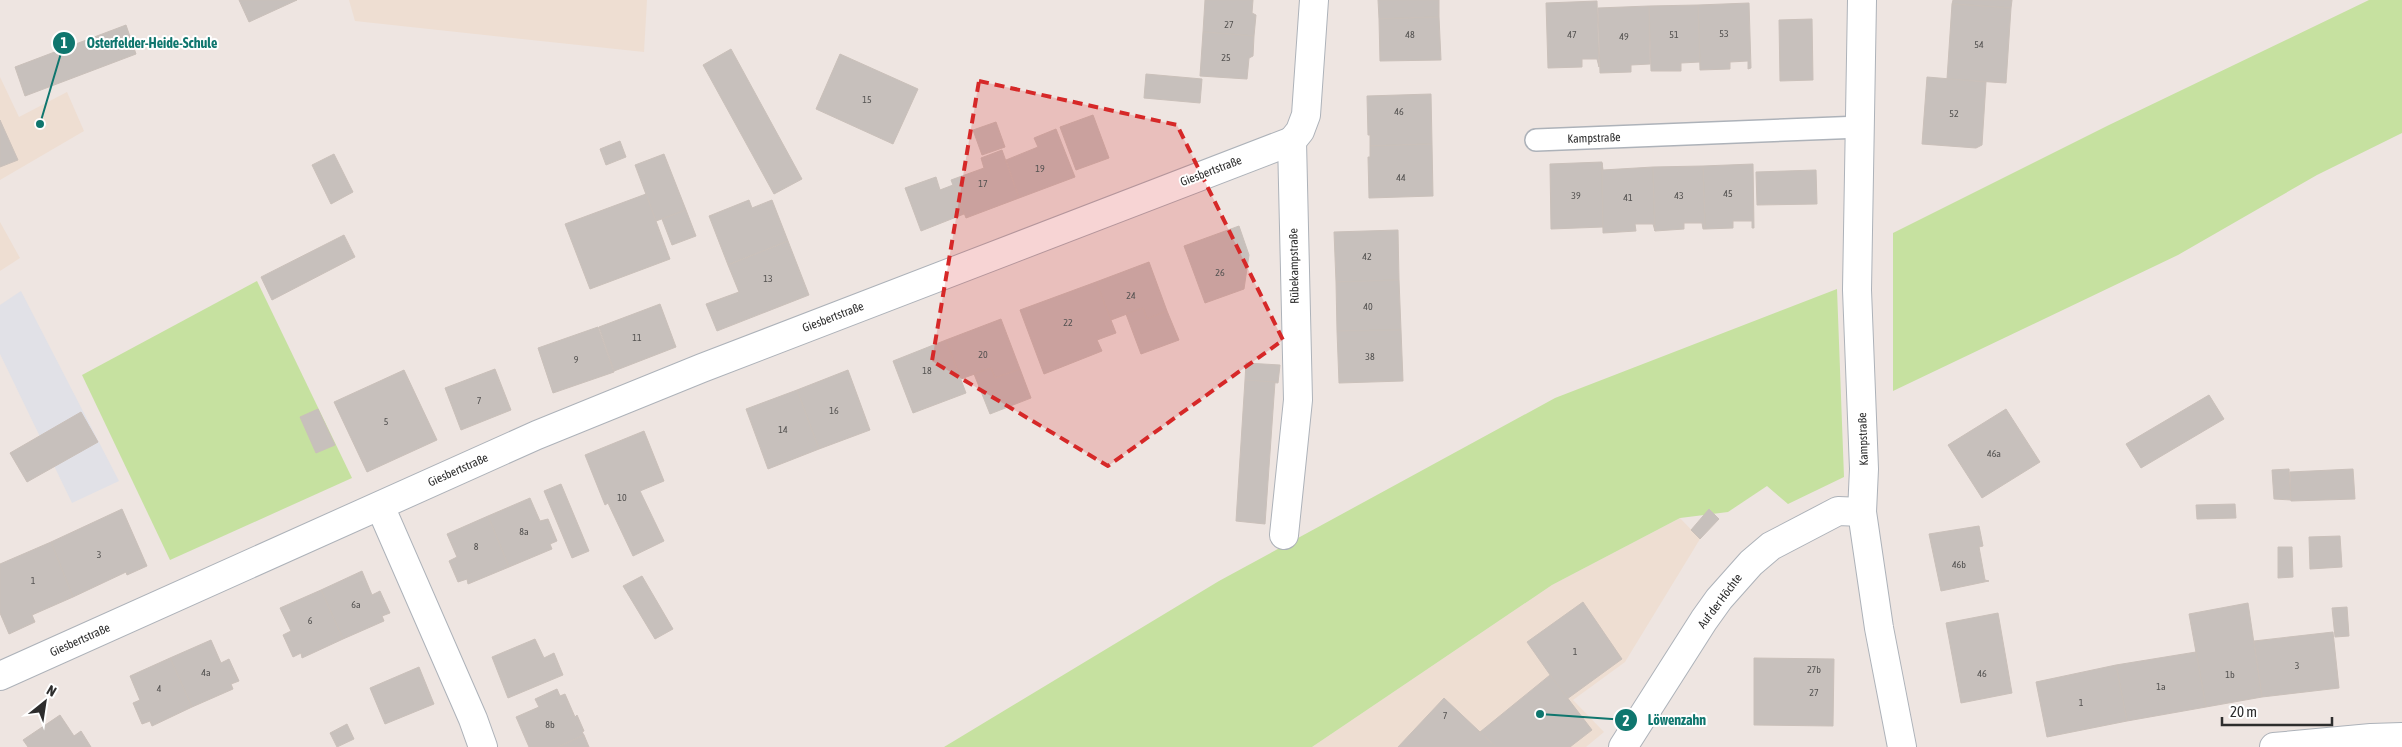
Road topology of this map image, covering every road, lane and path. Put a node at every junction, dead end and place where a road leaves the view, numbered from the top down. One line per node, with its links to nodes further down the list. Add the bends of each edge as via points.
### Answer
1 (1314, 0): 5 (street, via 1306,115)
2 (1862, 0): 3 (street, Kampstraße)
3 (1861, 127): 4 (lane, Kampstraße); 7 (street, Kampstraße, via 1857,290 1864,469)
4 (1536, 140)
5 (1292, 141): 6 (street, Giesbertstraße, via 692,372 537,435); 8 (street, Rübekampstraße, via 1298,400)
6 (380, 506): 9 (street, Giesbertstraße); 11 (street)
7 (1862, 512): 12 (street, Auf der Höchte, via 1838,511 1771,546 1751,563 1704,620); 13 (street, Kampstraße, via 1879,628)
8 (1284, 536)
9 (0, 676)
10 (2402, 737): 14 (street)
11 (483, 747)
12 (1623, 747)
13 (1902, 747)
14 (2274, 747)

